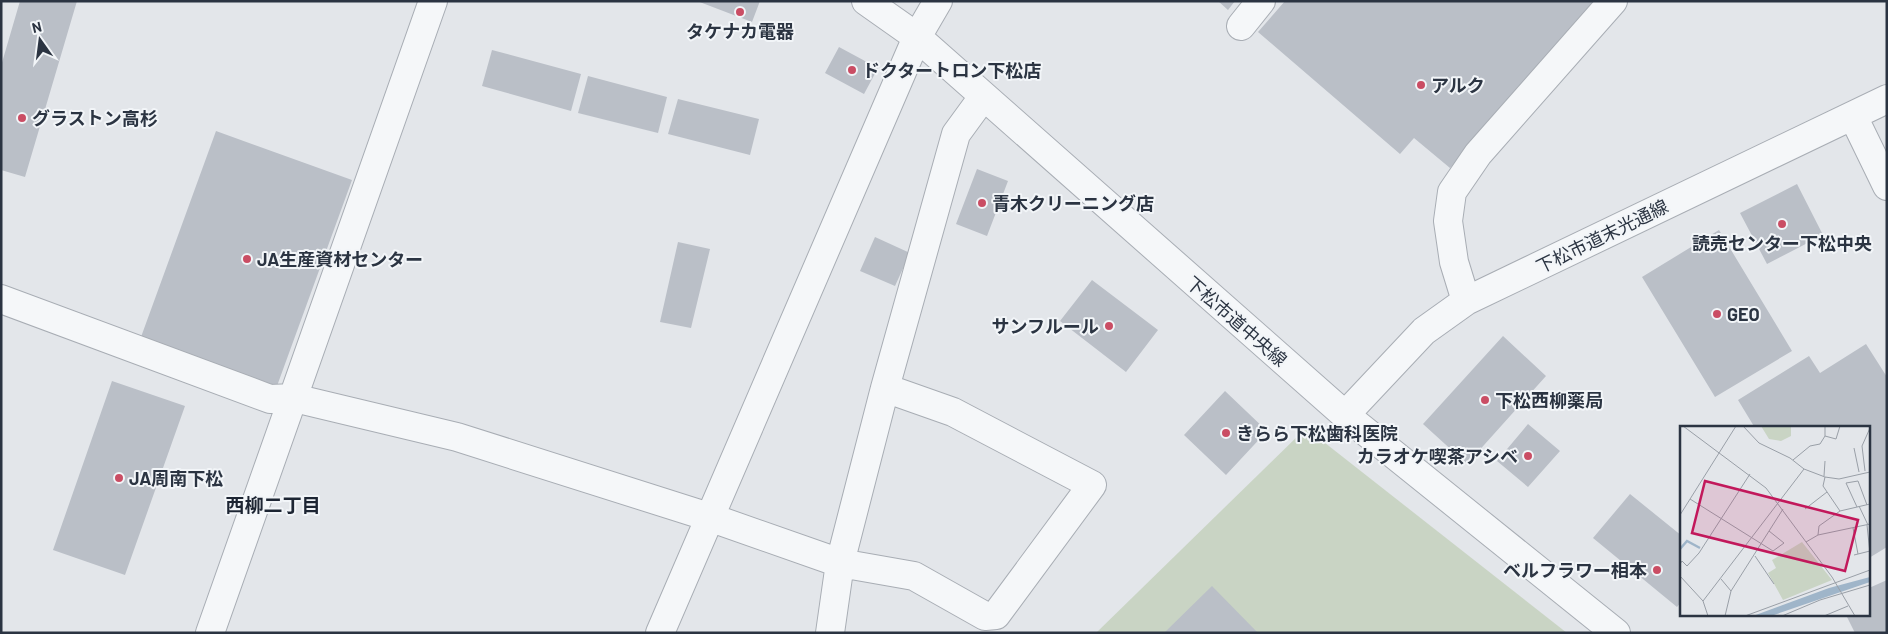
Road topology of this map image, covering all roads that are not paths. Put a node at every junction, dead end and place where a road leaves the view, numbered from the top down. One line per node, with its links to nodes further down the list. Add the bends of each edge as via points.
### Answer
1 (432, 1): 15 (street)
2 (866, 1): 7 (street, 下松市道中央線)
3 (938, 1): 7 (street)
4 (1261, 1): 6 (street)
5 (1613, 1): 13 (street, via 1478,154 1452,192 1450,229 1454,262)
6 (1241, 26)
7 (917, 37): 8 (street, 下松市道中央線); 17 (street)
8 (983, 97): 14 (street, via 956,134); 16 (street, 下松市道中央線)
9 (1887, 99): 10 (street, 下松市道末光通線)
10 (1853, 116): 11 (street); 13 (street, 下松市道末光通線)
11 (1887, 186)
12 (1, 300): 15 (street, via 270,399)
13 (1466, 301): 16 (street, 下松市道末光通線, via 1424,331)
14 (885, 388): 18 (street); 18 (street, via 953,412 1092,485 996,614 984,616 914,576)
15 (294, 398): 17 (street, via 457,437); 19 (street)
16 (1345, 415): 22 (street, 下松市道中央線)
17 (709, 517): 18 (street); 20 (street)
18 (840, 563): 21 (street)
19 (210, 633)
20 (660, 633)
21 (830, 633)
22 (1616, 633)

